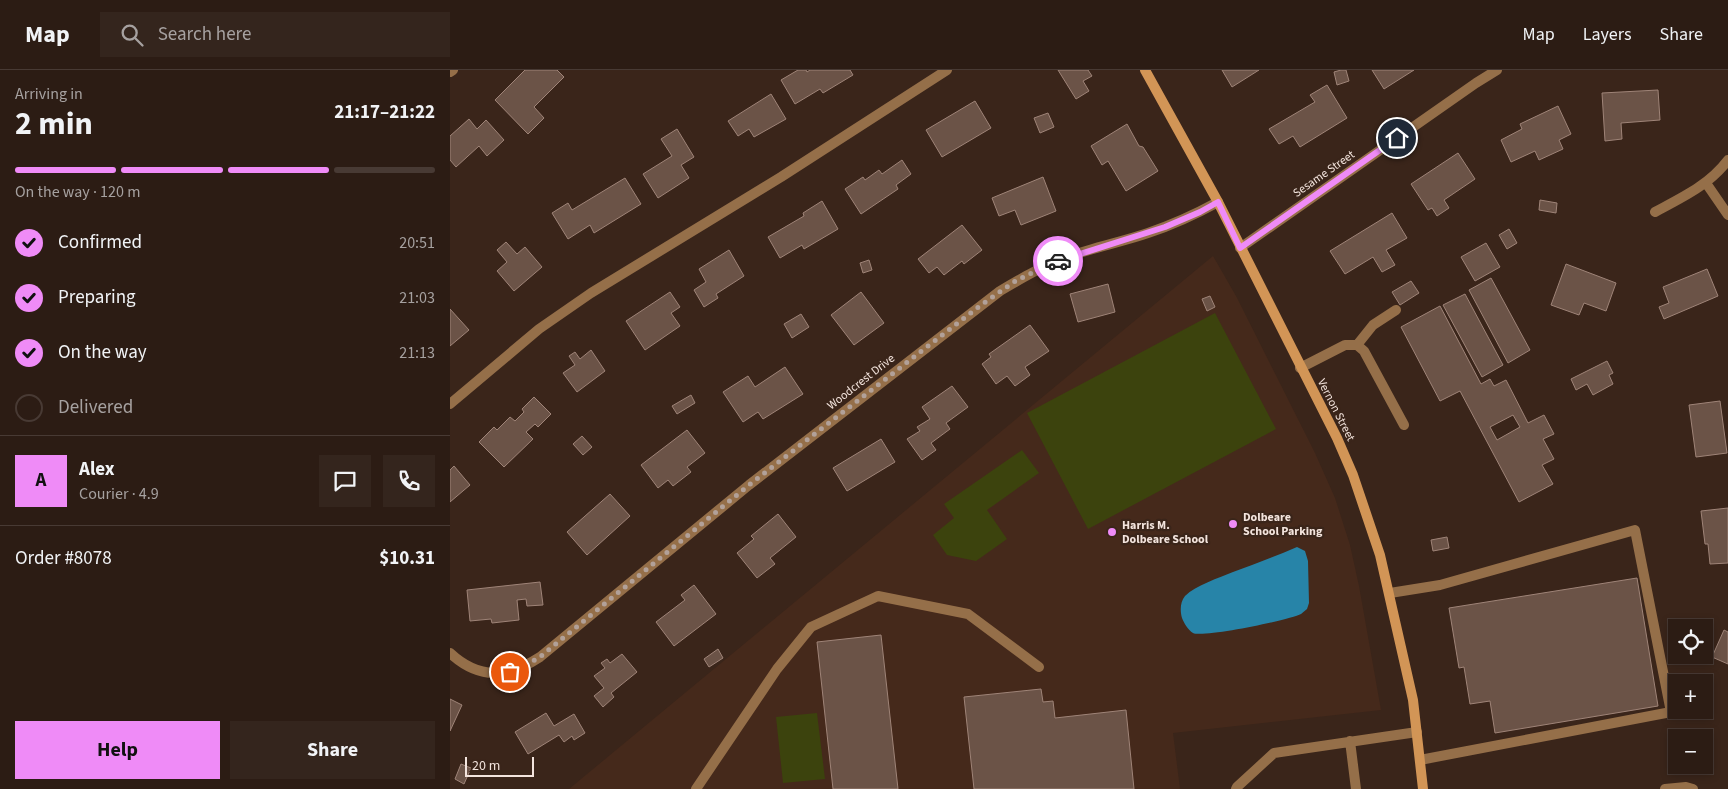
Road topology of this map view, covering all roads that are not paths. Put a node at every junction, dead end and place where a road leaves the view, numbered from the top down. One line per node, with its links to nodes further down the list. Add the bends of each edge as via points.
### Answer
1 (947, 70): 13 (street, via 781,177 591,293 539,329)
2 (1146, 70): 6 (main road, Vernon Street)
3 (1498, 70): 9 (street, Sesame Street)
4 (1728, 160): 5 (street)
5 (1706, 183): 7 (street); 8 (street)
6 (1218, 202): 9 (main road, Vernon Street); 16 (street, Woodcrest Drive, via 1165,227 1068,257 1032,272 1000,291 749,485 540,657 510,672 490,673 472,669)
7 (1655, 212)
8 (1728, 215)
9 (1240, 248): 12 (main road, Vernon Street)
10 (1396, 310): 11 (street, via 1373,325)
11 (1357, 345): 12 (street, via 1345,345); 14 (street, via 1364,351)
12 (1300, 368): 15 (main road, Vernon Street, via 1353,475)
13 (450, 404)
14 (1404, 425)
15 (1390, 593): 18 (main road, Vernon Street); 20 (street, via 1440,585 1634,530 1671,712)
16 (450, 653)
17 (1039, 667): 21 (street, via 968,614 878,596 811,627 777,669)
18 (1417, 732): 19 (street); 20 (main road, Vernon Street)
19 (1350, 741): 22 (street, via 1274,753); 23 (street)
20 (1420, 760): 24 (main road, Vernon Street)
21 (696, 789)
22 (1236, 789)
23 (1356, 789)
24 (1423, 789)
25 (1665, 789): 26 (street)
26 (1693, 789)

